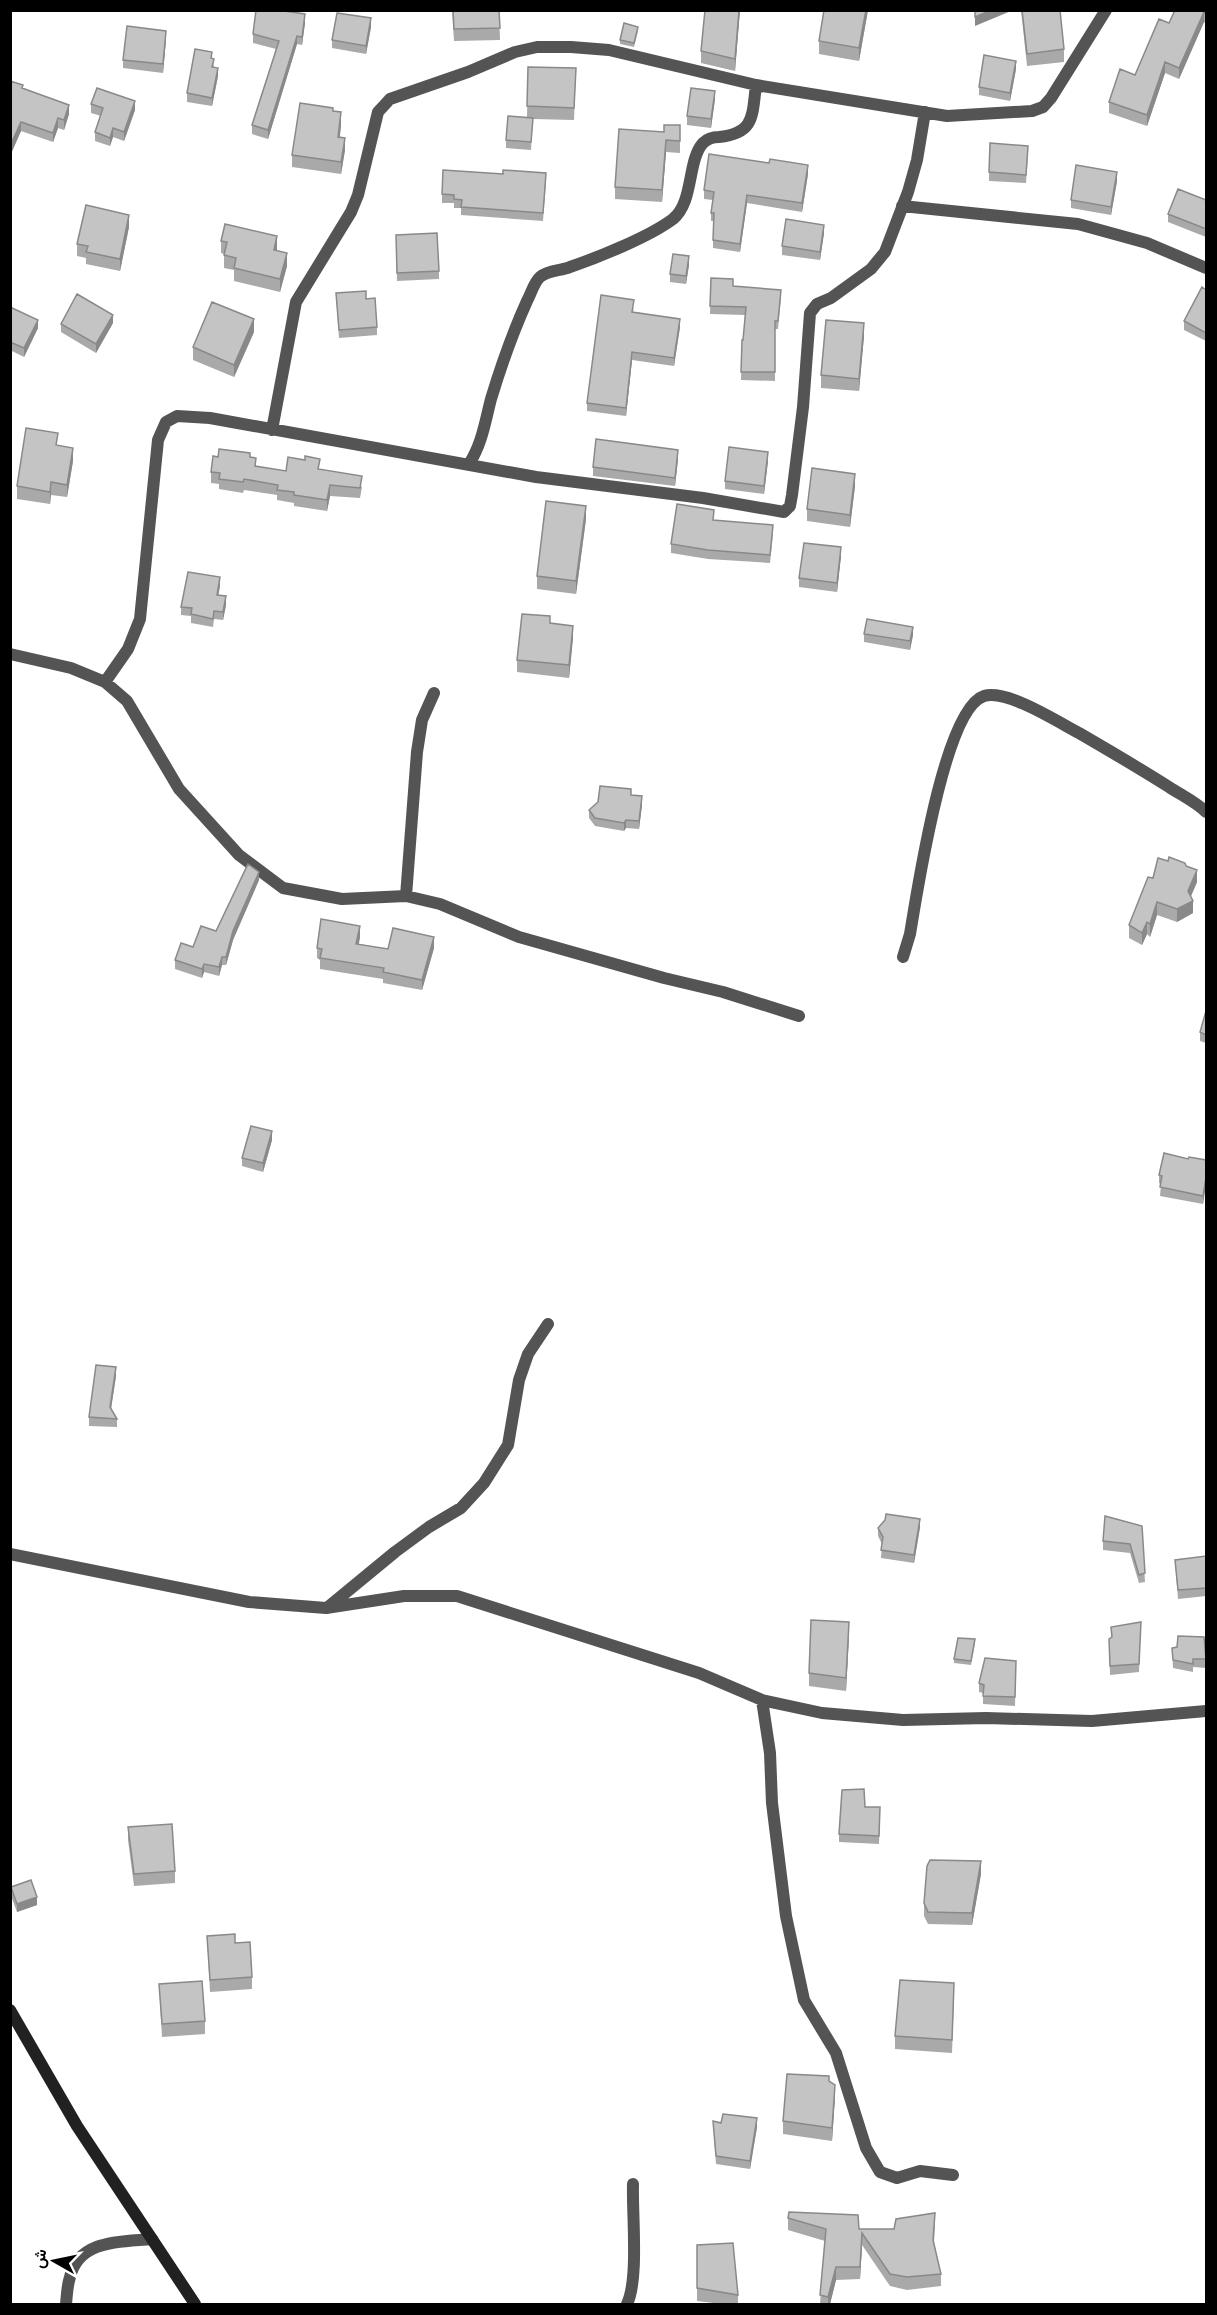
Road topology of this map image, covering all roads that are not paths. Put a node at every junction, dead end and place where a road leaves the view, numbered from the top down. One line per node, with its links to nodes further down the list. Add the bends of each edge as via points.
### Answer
1 (1106, 10): 3 (street, via 1043,107 957,116)
2 (756, 85): 3 (street); 6 (street, via 609,50 537,47 390,99 378,112 351,213 296,302); 7 (street, via 746,128 735,135 705,141 698,149 688,190 675,218 608,253 537,279 502,367 478,449)
3 (925, 112): 4 (street, via 917,160)
4 (902, 206): 5 (street, via 1078,224 1147,243); 7 (street, via 885,252 871,269 817,304 810,313 792,495 784,512)
5 (1206, 268)
6 (272, 430): 7 (street); 9 (street, via 194,416 177,416 166,422 158,440 140,619 128,649)
7 (469, 464)
8 (10, 654): 9 (street, via 71,668)
9 (105, 682): 12 (street, via 127,701 179,789 239,855 283,888 342,899)
10 (434, 693): 12 (street, via 422,720 417,752)
11 (1206, 812): 13 (street, via 1120,756 1030,708 1005,696 975,700 952,743 940,777)
12 (406, 896): 14 (street, via 440,904 519,937)
13 (903, 957)
14 (799, 1016)
15 (548, 1324): 17 (street, via 528,1354 507,1445 484,1483 461,1508 395,1552)
16 (10, 1554): 17 (street, via 249,1602)
17 (326, 1608): 18 (street, via 404,1596 457,1596 699,1673)
18 (762, 1700): 19 (street, via 822,1713 903,1720 1092,1721); 21 (street, via 786,1916 804,2001 836,2053 866,2148 880,2172 897,2178 920,2171)
19 (1206, 1711)
20 (10, 2010): 23 (street, via 77,2126)
21 (953, 2175)
22 (633, 2184): 26 (street, via 632,2295)
23 (152, 2239): 24 (street, via 99,2244 87,2251 70,2275); 25 (street)
24 (66, 2304)
25 (195, 2304)
26 (627, 2304)

